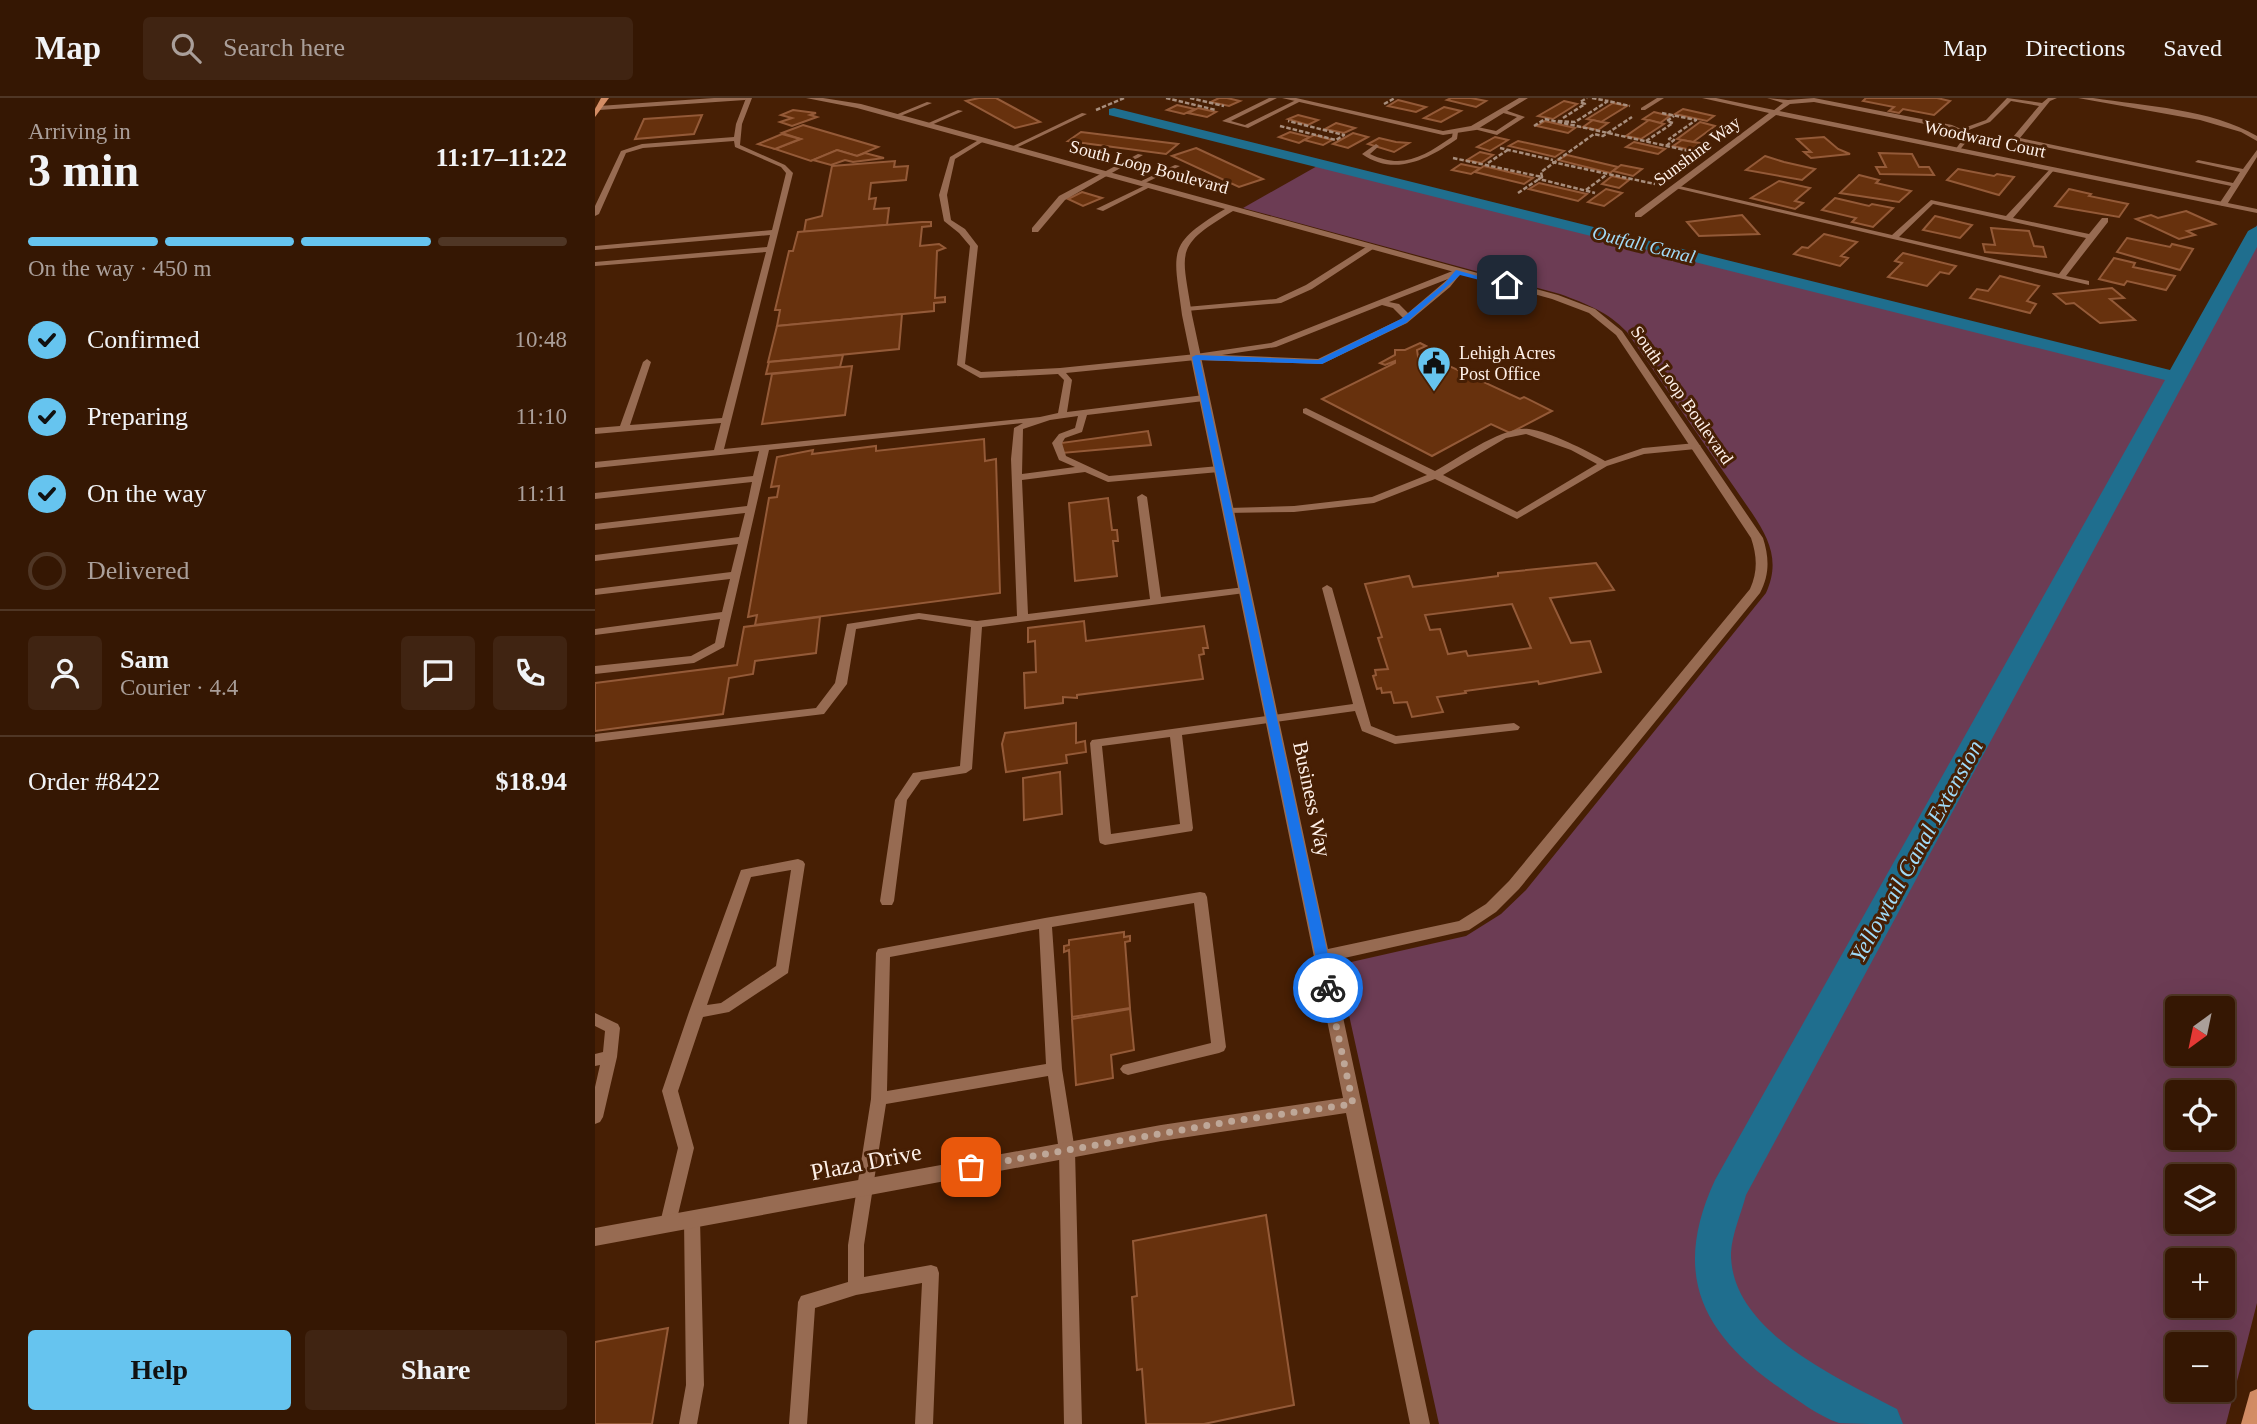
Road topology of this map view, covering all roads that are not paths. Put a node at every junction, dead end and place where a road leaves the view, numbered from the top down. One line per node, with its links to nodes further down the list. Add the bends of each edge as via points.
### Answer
1 (605, 98): 13 (street); 24 (main road)
2 (747, 98): 14 (street); 32 (lane)
3 (819, 98): 27 (street, South Loop Boulevard)
4 (1274, 98): 17 (lane, via 1225,121 1245,127)
5 (1286, 98): 17 (street)
6 (1524, 98): 23 (street)
7 (1661, 98): 21 (lane)
8 (1706, 98): 25 (street, Woodward Court)
9 (1770, 98): 18 (lane)
10 (2011, 98): 20 (lane); 30 (lane, via 1988,121)
11 (2054, 98): 20 (lane)
12 (2081, 98): 33 (lane, via 2211,122)
13 (595, 99)
14 (696, 100): 16 (street)
15 (1825, 100): 18 (lane); 30 (lane)
16 (651, 101): 24 (street)
17 (1298, 101): 31 (street, via 1430,132)
18 (1788, 102): 25 (lane)
19 (929, 103): 27 (lane)
20 (2044, 105): 46 (lane, via 2016,137 2018,141 2078,154 2092,151 2134,159 2138,166)
21 (1643, 109)
22 (960, 111): 28 (lane)
23 (1502, 111): 29 (street); 29 (lane, via 1522,117 1497,133)
24 (597, 112)
25 (1776, 112): 37 (street, Woodward Court); 47 (street, Sunshine Way)
26 (1084, 114): 36 (lane)
27 (896, 116): 28 (street, South Loop Boulevard)
28 (927, 125): 34 (street, South Loop Boulevard)
29 (1473, 128): 31 (street)
30 (1963, 130): 37 (lane, via 1969,135)
31 (1455, 132): 35 (lane, via 1455,138 1409,164 1365,154)
32 (737, 139): 52 (lane, via 642,146 623,152); 57 (lane, via 737,146 790,173)
33 (2257, 139)
34 (982, 140): 36 (street, South Loop Boulevard); 74 (lane, via 952,158 943,195 948,221 974,246 961,365 980,375)
35 (1376, 146)
36 (1012, 148): 44 (street, South Loop Boulevard)
37 (1958, 150): 42 (street, Woodward Court)
38 (2257, 152): 43 (lane)
39 (1140, 155): 44 (lane)
40 (2198, 162): 43 (lane)
41 (1177, 166): 45 (lane)
42 (2052, 169): 48 (street, Woodward Court); 54 (lane)
43 (2245, 171): 46 (lane)
44 (1103, 173): 45 (street, South Loop Boulevard); 56 (lane, via 1062,198)
45 (1145, 184): 49 (street, South Loop Boulevard); 50 (lane)
46 (2235, 185): 48 (lane)
47 (1674, 188): 53 (street, Sunshine Way); 59 (lane)
48 (2223, 204): 51 (street, Woodward Court)
49 (1232, 208): 60 (street, South Loop Boulevard); 68 (street, Business Way, via 1182,242 1179,259)
50 (1100, 209)
51 (2257, 211)
52 (595, 215)
53 (1638, 215)
54 (2008, 219): 58 (lane); 59 (lane, via 1931,202)
55 (2105, 220): 58 (lane)
56 (1035, 230)
57 (776, 233): 61 (lane); 62 (lane)
58 (2091, 237): 65 (lane)
59 (1894, 238): 65 (lane)
60 (1372, 247): 64 (street, South Loop Boulevard); 68 (lane, via 1278,301)
61 (595, 248)
62 (771, 248): 63 (lane); 80 (lane)
63 (595, 264)
64 (1458, 272): 67 (lane); 69 (lane); 83 (street, South Loop Boulevard, via 1577,304 1606,320)
65 (2061, 277): 66 (lane)
66 (2086, 283)
67 (1379, 302): 69 (lane, via 1395,306); 70 (lane)
68 (1186, 309): 71 (street, Business Way)
69 (1408, 318): 72 (lane, via 1328,359)
70 (1273, 345): 71 (lane); 72 (lane)
71 (1196, 357): 72 (lane); 74 (lane); 75 (street, Business Way)
72 (1290, 360)
73 (647, 362): 81 (lane)
74 (1060, 371): 78 (lane, via 1068,380)
75 (1204, 398): 77 (lane); 89 (street, Business Way)
76 (1306, 411): 90 (lane)
77 (1083, 413): 78 (lane); 88 (lane, via 1079,430 1057,443 1062,458)
78 (1062, 416): 79 (lane)
79 (1038, 419): 84 (lane); 91 (lane, via 1019,428)
80 (726, 420): 81 (lane); 85 (lane)
81 (624, 429): 82 (lane)
82 (595, 431)
83 (1696, 446): 86 (lane, via 1643,451); 117 (street, South Loop Boulevard, via 1757,538 1763,575 1756,590 1491,908 1463,926)
84 (765, 447): 85 (lane); 92 (lane)
85 (718, 452): 87 (lane)
86 (1604, 464): 90 (lane, via 1527,431 1503,436); 90 (lane, via 1517,516)
87 (595, 465)
88 (1086, 469): 89 (lane, via 1108,479); 91 (lane)
89 (1219, 469): 96 (street, Business Way)
90 (1436, 475): 96 (lane, via 1374,500)
91 (1017, 478): 106 (lane)
92 (757, 479): 93 (lane); 95 (lane)
93 (595, 496)
94 (1142, 497): 104 (lane)
95 (750, 509): 97 (lane); 98 (lane)
96 (1228, 511): 102 (street, Business Way)
97 (595, 527)
98 (742, 540): 99 (lane); 100 (lane)
99 (595, 558)
100 (734, 575): 103 (lane); 105 (lane)
101 (1327, 588): 110 (lane)
102 (1245, 590): 104 (lane); 111 (street, Business Way)
103 (595, 592)
104 (1156, 601): 106 (lane)
105 (726, 615): 108 (lane); 109 (lane, via 720,645 694,659)
106 (1023, 618): 107 (lane)
107 (977, 624): 114 (lane, via 919,616 851,626 841,684 820,711); 115 (lane, via 966,769 918,776 901,800)
108 (595, 632)
109 (595, 670)
110 (1360, 707): 111 (lane); 112 (lane, via 1366,728 1395,740)
111 (1271, 719): 113 (lane); 117 (street, Business Way)
112 (1514, 727)
113 (1176, 734): 113 (lane, via 1095,743 1105,840 1187,828)
114 (595, 738)
115 (887, 901)
116 (1045, 923): 121 (lane); 122 (lane, via 1200,897 1219,1047); 123 (lane, via 883,953)
117 (1322, 957): 124 (street, Business Way)
118 (696, 1012): 118 (lane, via 746,873 798,864 783,970 724,1009); 129 (lane, via 670,1091 686,1148)
119 (595, 1019): 120 (lane, via 613,1028)
120 (602, 1059): 125 (lane)
121 (1054, 1069): 123 (lane); 126 (lane)
122 (1128, 1069)
123 (879, 1098): 127 (lane)
124 (1353, 1104): 126 (street, Plaza Drive); 137 (street, Business Way)
125 (595, 1117)
126 (1067, 1151): 127 (street, Plaza Drive); 136 (lane)
127 (866, 1187): 128 (street, Plaza Drive); 131 (lane, via 856,1245)
128 (692, 1219): 129 (street, Plaza Drive); 133 (lane, via 695,1385)
129 (668, 1223): 130 (street, Plaza Drive)
130 (595, 1237)
131 (856, 1287): 134 (lane, via 807,1302); 135 (lane, via 931,1273)
132 (2257, 1399): 138 (main road)
133 (688, 1424)
134 (798, 1424)
135 (925, 1424)
136 (1073, 1424)
137 (1420, 1424)
138 (2251, 1424)

